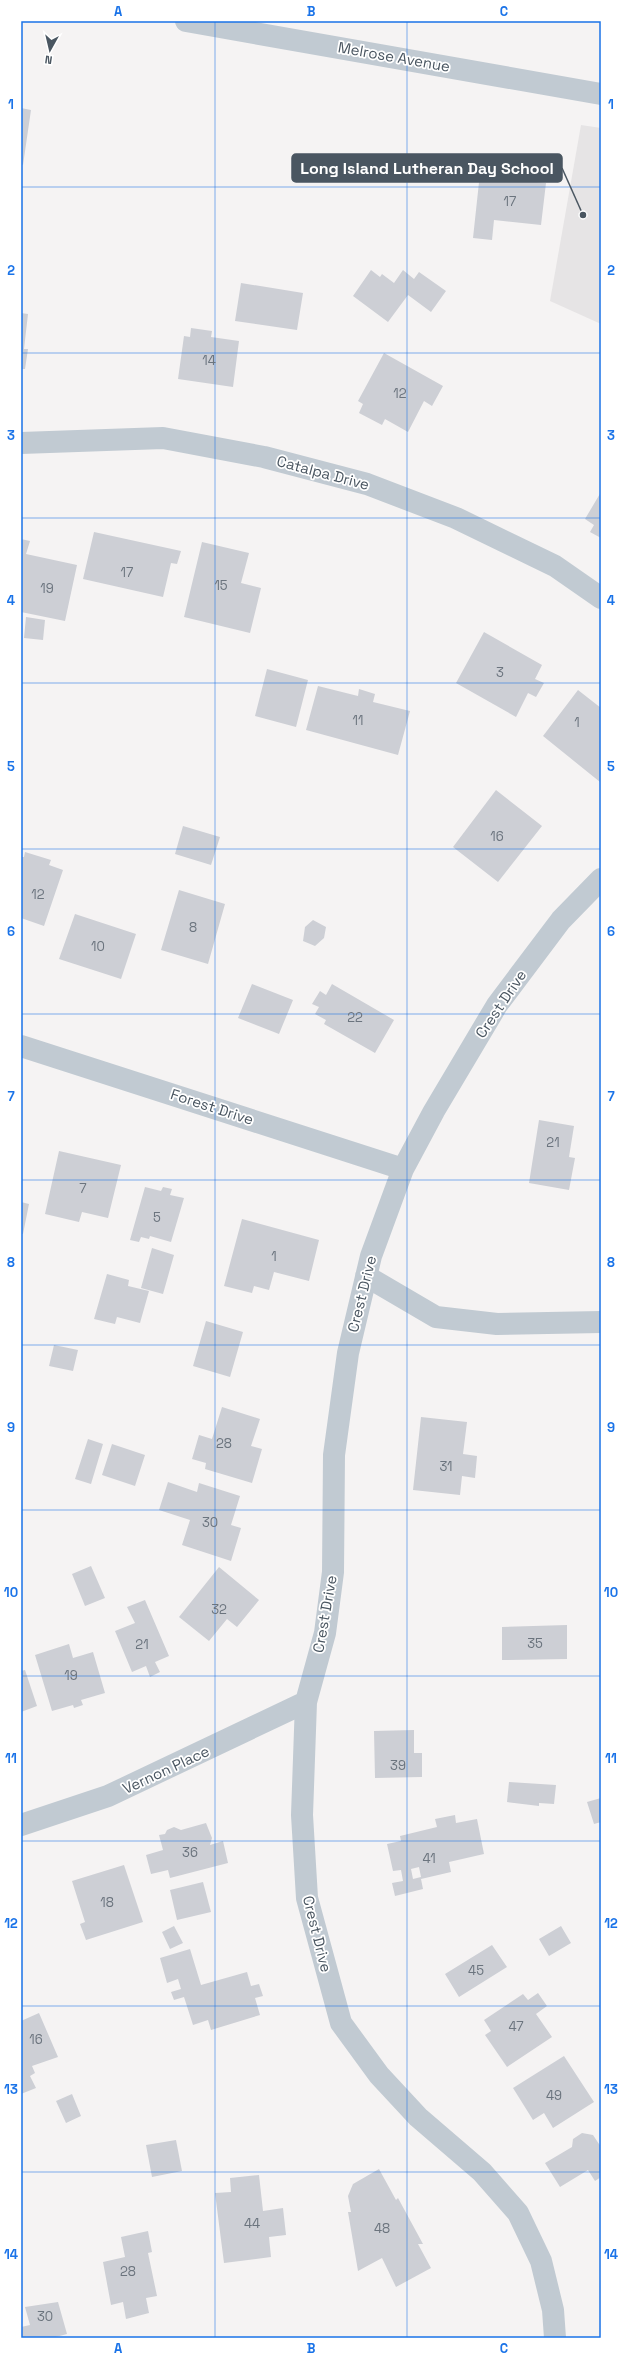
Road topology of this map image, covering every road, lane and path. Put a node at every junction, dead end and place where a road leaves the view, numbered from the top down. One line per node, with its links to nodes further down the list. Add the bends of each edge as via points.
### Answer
1 (186, 21): 2 (street, Melrose Avenue)
2 (601, 94)
3 (21, 443): 4 (street, Catalpa Drive, via 163,438 264,457 359,482 477,528 555,566)
4 (601, 598)
5 (601, 879): 7 (street, Crest Drive, via 560,920 497,1005)
6 (21, 1046): 7 (street, Forest Drive)
7 (403, 1169): 8 (street, Crest Drive, via 370,1256)
8 (366, 1276): 9 (street, via 436,1317 497,1324); 10 (street, Crest Drive, via 348,1353 334,1455 333,1572 327,1618)
9 (601, 1322)
10 (306, 1702): 11 (street, Vernon Place, via 108,1796); 12 (street, Crest Drive, via 302,1815 306,1898 341,2023 384,2080 418,2117 482,2172 518,2213 541,2261 553,2310)
11 (21, 1825)
12 (555, 2338)

